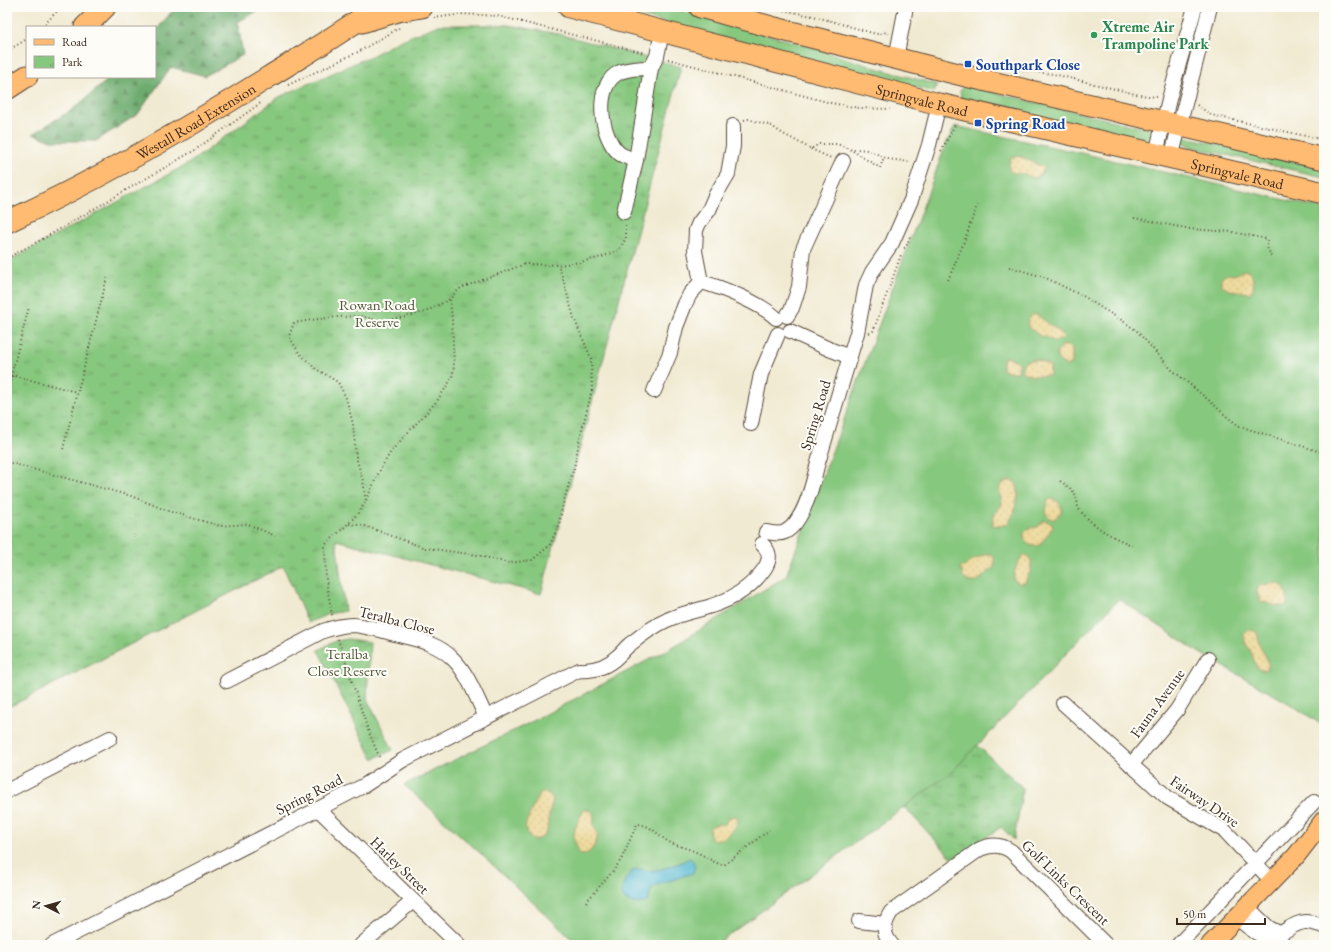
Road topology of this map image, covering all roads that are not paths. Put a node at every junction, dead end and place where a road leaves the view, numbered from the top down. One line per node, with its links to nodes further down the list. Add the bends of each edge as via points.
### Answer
1 (105, 7): 10 (highway)
2 (377, 7): 9 (highway, Westall Road Extension)
3 (422, 7): 9 (highway, via 398,11)
4 (569, 7): 11 (highway, Springvale Road)
5 (700, 7): 12 (highway, via 782,29)
6 (906, 7): 12 (street)
7 (1195, 7): 18 (street, via 1169,99)
8 (1210, 7): 18 (street, via 1185,102)
9 (352, 25): 26 (highway, Westall Road Extension, via 150,149)
10 (86, 26)
11 (662, 32): 13 (street, via 657,56); 17 (highway, Springvale Road)
12 (897, 50): 14 (highway)
13 (651, 68): 22 (street); 22 (street, via 619,72 606,84 602,100 602,119 608,139 620,154)
14 (948, 71): 17 (highway); 18 (highway)
15 (26, 77): 16 (highway)
16 (7, 90)
17 (939, 104): 20 (highway, Springvale Road); 30 (street, Spring Road, via 917,186 898,231 866,285)
18 (1171, 123): 20 (street); 21 (highway)
19 (733, 126): 27 (street, via 733,146 728,174 696,232 695,251)
20 (1163, 156): 24 (highway, Springvale Road)
21 (1324, 158)
22 (636, 160): 25 (street)
23 (842, 162): 28 (street, via 803,249 799,287 792,308)
24 (1324, 193)
25 (624, 212)
26 (7, 222)
27 (701, 282): 28 (street, via 717,286); 31 (street, via 685,304 670,353)
28 (782, 317): 29 (street, via 791,323)
29 (784, 333): 30 (street); 32 (street, via 761,374)
30 (850, 357): 36 (street, Spring Road, via 803,509 785,532 764,538 770,556 756,579 733,598 667,620 628,646 613,660 594,670 579,670)
31 (654, 391)
32 (751, 424)
33 (1208, 660): 38 (street, Fauna Avenue, via 1177,710)
34 (227, 681): 36 (street, Teralba Close, via 323,631 347,626 370,627 422,641 449,655 458,664)
35 (1063, 703): 38 (street, Fairway Drive)
36 (486, 718): 41 (street, Spring Road, via 403,760 365,785)
37 (110, 738): 39 (street)
38 (1131, 765): 45 (street, Fairway Drive, via 1168,798 1225,831)
39 (7, 791)
40 (1314, 802): 45 (street)
41 (318, 809): 47 (street, Harley Street); 52 (street, Spring Road)
42 (1324, 820): 44 (main road)
43 (1324, 837): 44 (main road)
44 (1296, 856): 46 (main road)
45 (1256, 864): 46 (street, Fairway Drive); 57 (street)
46 (1272, 881): 48 (main road)
47 (413, 901): 53 (street); 54 (street, Harley Street)
48 (1242, 912): 51 (street, via 1260,934 1265,936 1281,934 1306,922); 58 (main road)
49 (859, 921): 50 (street)
50 (885, 924): 55 (street, via 885,935); 56 (street, Golf Links Crescent, via 891,912 980,849 998,846 1012,851)
51 (1324, 926)
52 (52, 945)
53 (361, 945)
54 (459, 945)
55 (892, 945)
56 (1106, 945)
57 (1178, 945)
58 (1210, 945)

